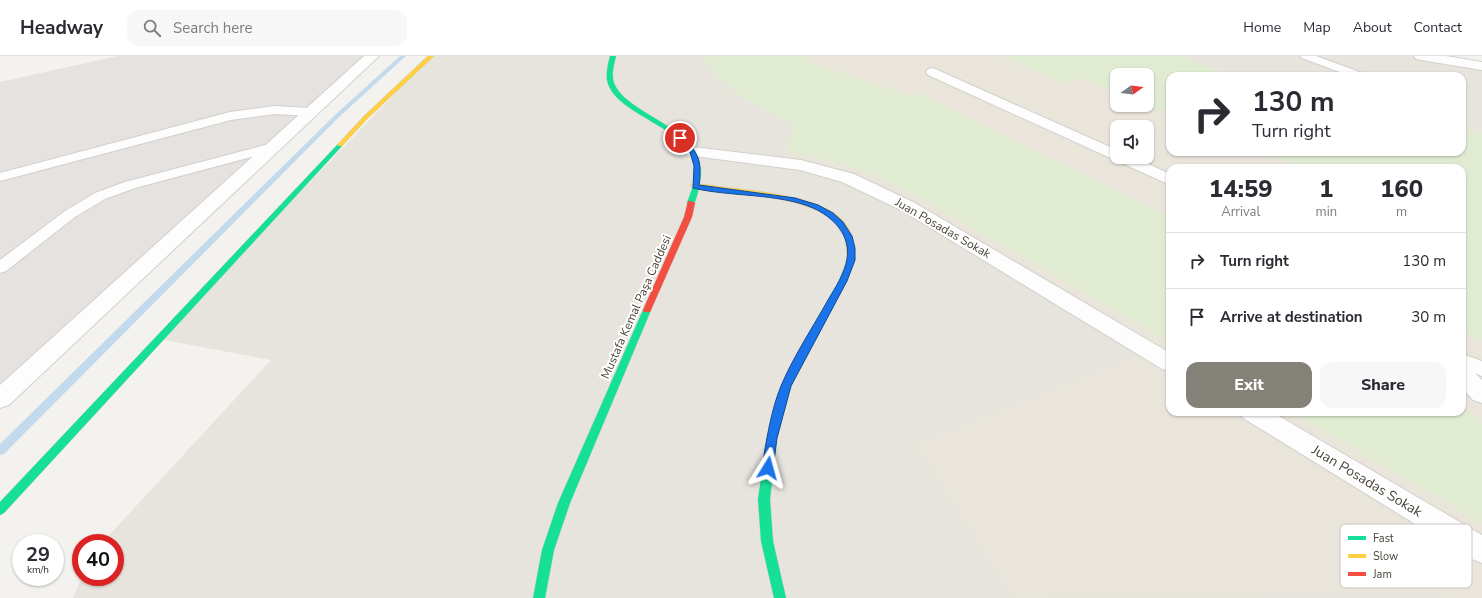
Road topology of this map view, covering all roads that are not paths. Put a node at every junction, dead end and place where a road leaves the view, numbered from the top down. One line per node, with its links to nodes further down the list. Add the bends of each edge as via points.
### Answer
1 (372, 56): 9 (street)
2 (431, 56): 25 (street, via 366,117)
3 (613, 56): 11 (street, via 609,73 612,86 624,99 680,138)
4 (1306, 56): 8 (lane)
5 (1421, 56): 6 (street)
6 (1482, 66)
7 (932, 72): 12 (street)
8 (1350, 72)
9 (309, 112): 10 (street); 14 (lane, via 270,110 225,117)
10 (273, 147): 17 (lane, via 130,185 100,196 70,214); 23 (street)
11 (693, 152): 16 (street, Mustafa Kemal Paşa Caddesi, via 698,166); 18 (street, Juan Posadas Sokak, via 801,165 848,178 907,206)
12 (1110, 153)
13 (1134, 164): 15 (street)
14 (0, 177)
15 (1166, 178)
16 (696, 186): 29 (street, Mustafa Kemal Paşa Caddesi, via 688,217 574,476 555,527 541,580); 30 (street, via 795,200 815,206 841,223 851,248 851,260 843,281 786,386 772,438 764,499 767,541)
17 (0, 268)
18 (1166, 361)
19 (1466, 362): 20 (lane)
20 (1482, 369)
21 (1466, 378): 22 (street)
22 (1482, 394)
23 (0, 399)
24 (1259, 416): 26 (street, Juan Posadas Sokak)
25 (0, 510)
26 (1439, 524)
27 (1472, 544): 28 (street, Juan Posadas Sokak)
28 (1482, 550)
29 (539, 598)
30 (780, 598)

